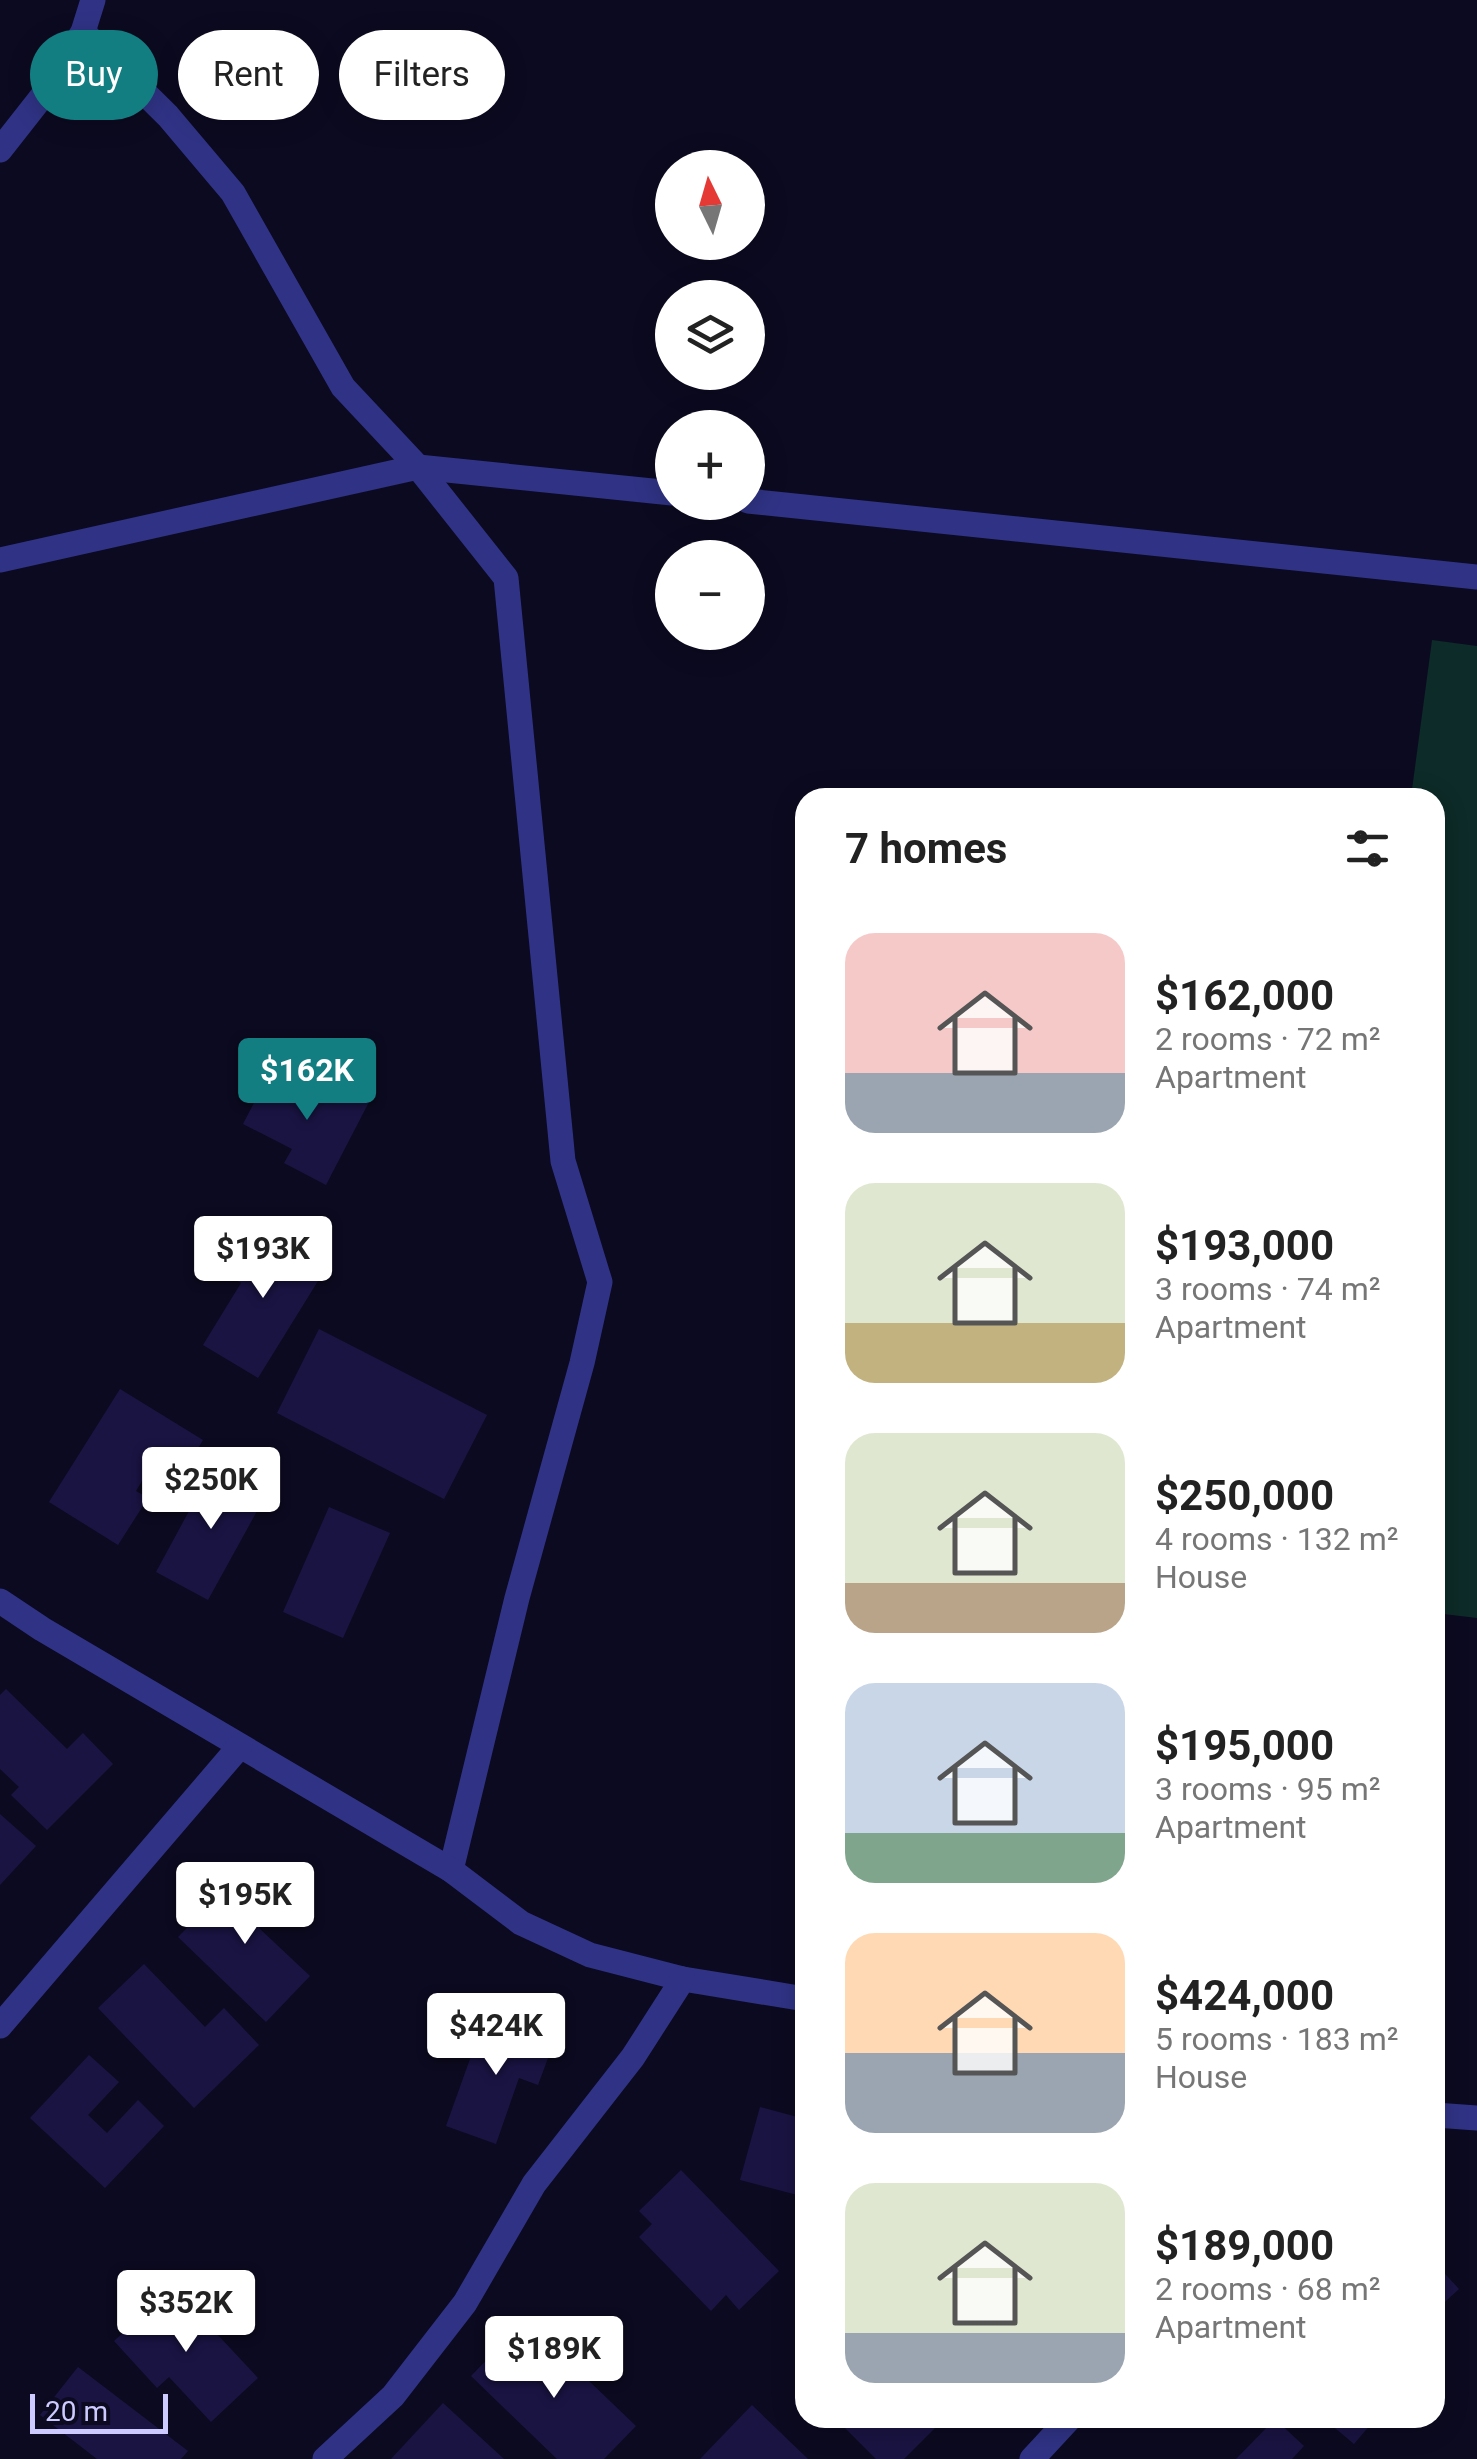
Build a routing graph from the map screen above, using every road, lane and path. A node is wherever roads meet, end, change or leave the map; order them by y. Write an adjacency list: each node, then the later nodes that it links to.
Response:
1 (92, 0): 2 (street)
2 (84, 30)
3 (158, 106): 6 (street)
4 (30, 112): 5 (street)
5 (0, 150)
6 (418, 467): 7 (street); 9 (street); 13 (street)
7 (655, 491)
8 (765, 503): 10 (street)
9 (0, 560)
10 (1477, 577)
11 (0, 1601): 12 (street)
12 (240, 1746): 13 (street); 16 (street)
13 (451, 1870): 14 (street)
14 (683, 1979): 15 (street); 20 (street)
15 (795, 1997)
16 (0, 2026)
17 (1445, 2116): 18 (street)
18 (1477, 2118)
19 (1061, 2428): 21 (street)
20 (324, 2459)
21 (1032, 2459)

